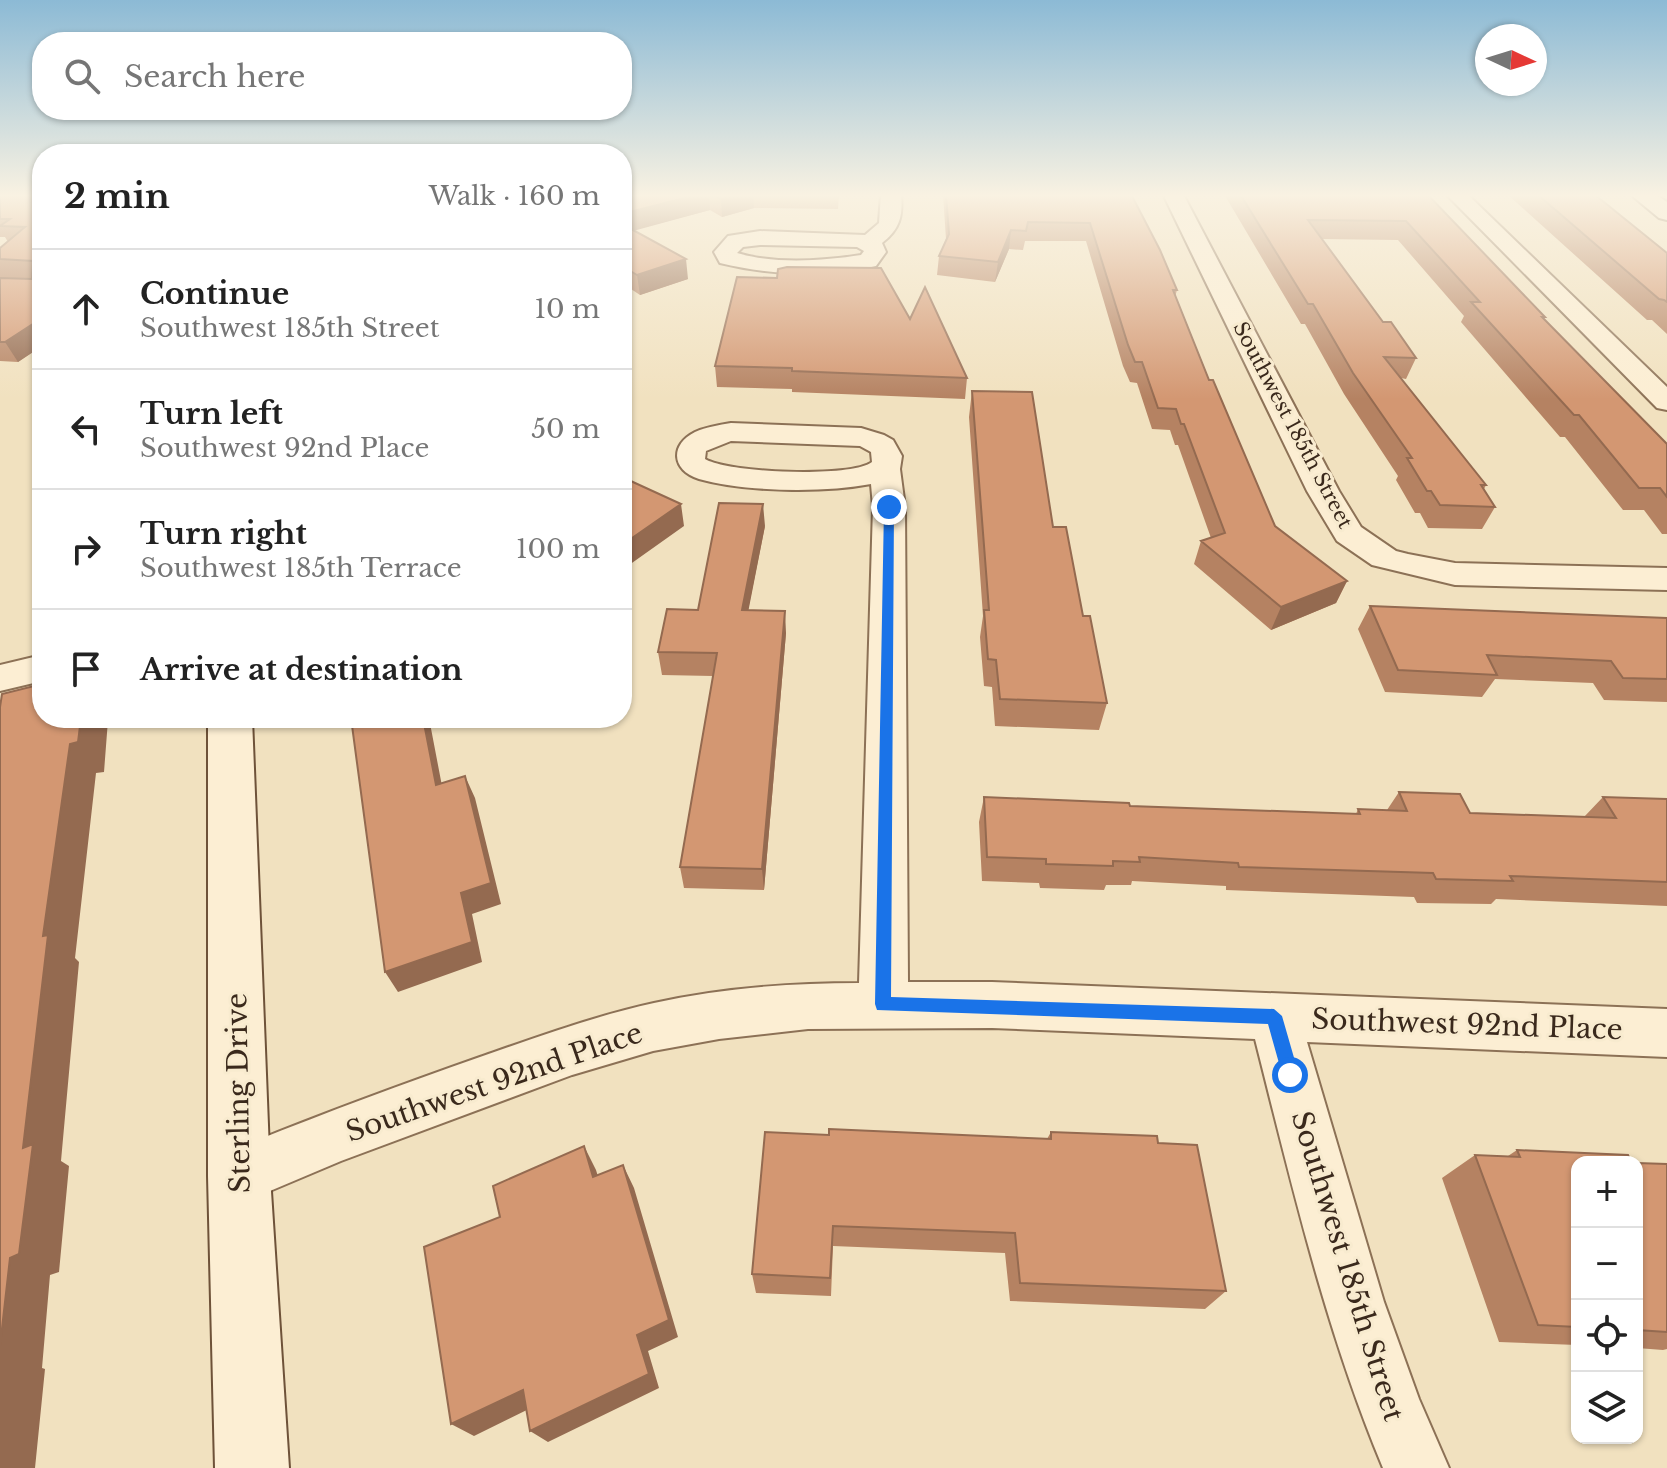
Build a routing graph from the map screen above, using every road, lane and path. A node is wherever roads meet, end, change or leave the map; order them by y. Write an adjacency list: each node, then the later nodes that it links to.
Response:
1 (748, 263): 2 (street)
2 (859, 263)
3 (1208, 263): 7 (street, Southwest 185th Street)
4 (1525, 263): 5 (street)
5 (1667, 402)
6 (885, 469): 6 (street); 11 (street)
7 (1667, 579)
8 (32, 670): 9 (street)
9 (0, 678)
10 (230, 728): 14 (street, Sterling Drive)
11 (883, 1004): 12 (street, Southwest 92nd Place); 14 (street, Southwest 92nd Place)
12 (1274, 1016): 13 (street, Southwest 92nd Place); 16 (street, Southwest 185th Street)
13 (1667, 1033)
14 (239, 1176): 15 (street, Sterling Drive)
15 (252, 1468)
16 (1416, 1468)

